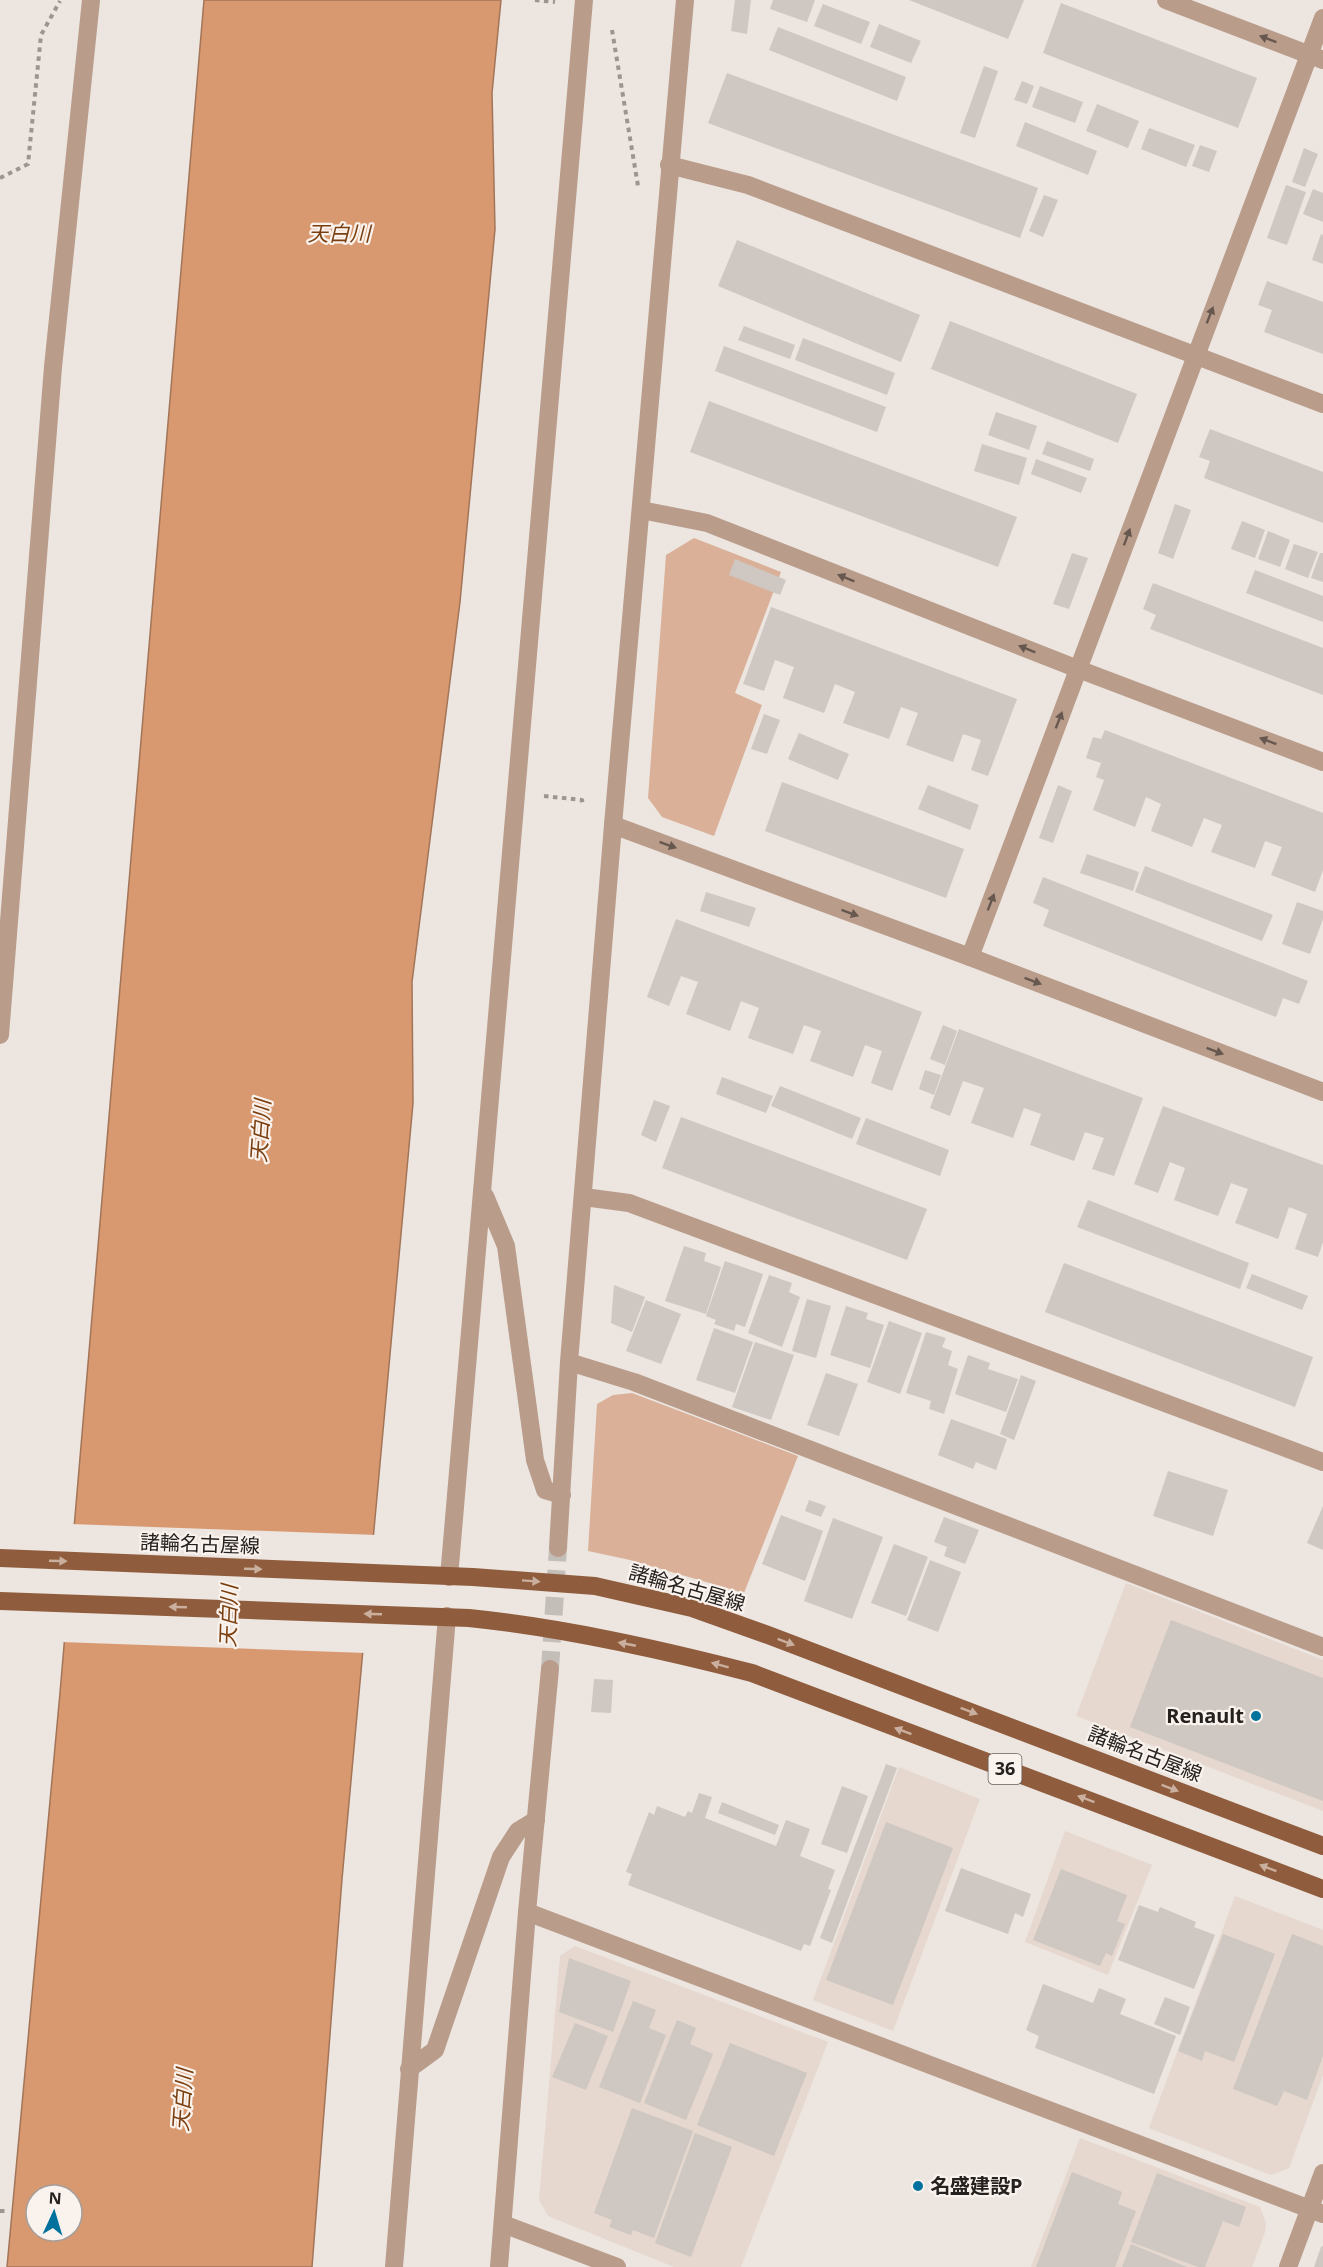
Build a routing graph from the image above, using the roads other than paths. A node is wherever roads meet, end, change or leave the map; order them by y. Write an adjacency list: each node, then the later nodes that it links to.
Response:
1 (91, 0): 15 (street)
2 (584, 0): 17 (street)
3 (685, 0): 7 (street)
4 (1166, 0): 6 (street, one-way to 4)
5 (1323, 18): 6 (street)
6 (1316, 57): 8 (street, one-way to 6)
7 (669, 165): 8 (street); 10 (street)
8 (1195, 355): 9 (street); 11 (street, one-way to 8)
9 (1323, 404)
10 (641, 510): 11 (street, one-way to 10); 13 (street)
11 (1078, 669): 12 (street, one-way to 11); 14 (street, one-way to 11)
12 (1323, 762)
13 (613, 825): 14 (street, one-way to 14); 18 (street)
14 (970, 957): 16 (street, one-way to 16)
15 (0, 1035)
16 (1323, 1092)
17 (484, 1194): 21 (street); 24 (street)
18 (585, 1197): 19 (street); 20 (street)
19 (569, 1362): 21 (street); 27 (street)
20 (1323, 1462)
21 (562, 1496): 22 (street)
22 (558, 1548)
23 (0, 1558): 24 (main road, 諸輪名古屋線 / 36, one-way to 24)
24 (442, 1576): 30 (main road, 諸輪名古屋線 / 36, one-way to 30)
25 (0, 1601): 26 (main road, 36, one-way to 25)
26 (439, 1616): 31 (main road, 36, one-way to 26); 33 (street)
27 (1323, 1647)
28 (550, 1669): 29 (street)
29 (536, 1821): 32 (street); 33 (street)
30 (1323, 1846)
31 (1323, 1889)
32 (527, 1912): 35 (street); 36 (street)
33 (409, 2069): 37 (street)
34 (1323, 2173): 35 (street)
35 (1316, 2212): 40 (street)
36 (503, 2224): 38 (street); 39 (street)
37 (394, 2267)
38 (500, 2267)
39 (617, 2267)
40 (1288, 2267)

